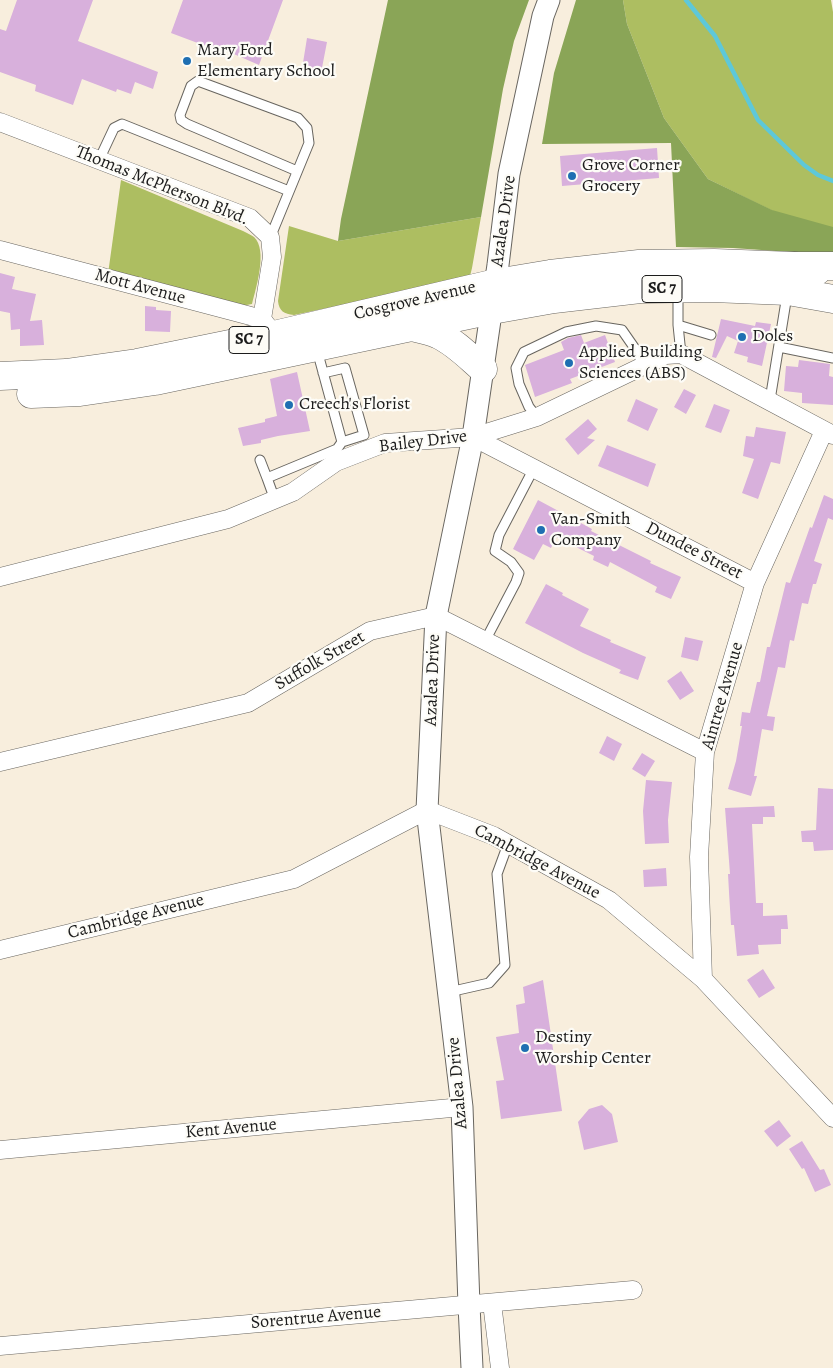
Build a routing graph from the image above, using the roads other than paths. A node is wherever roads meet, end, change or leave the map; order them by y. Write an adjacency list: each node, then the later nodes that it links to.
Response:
1 (549, 0): 11 (street, Azalea Drive)
2 (0, 122): 3 (street, Thomas McPherson Blvd.)
3 (99, 160): 5 (lane); 6 (street, Thomas McPherson Blvd.)
4 (297, 171): 4 (lane); 5 (lane)
5 (289, 191): 6 (lane)
6 (270, 238): 16 (street)
7 (0, 250): 16 (street, Mott Avenue)
8 (833, 266): 10 (main road)
9 (833, 274): 10 (main road, Cosgrove Avenue / SC 7)
10 (791, 278): 11 (main road, Cosgrove Avenue / SC 7); 12 (main road, Cosgrove Avenue / SC 7); 13 (main road, Cosgrove Avenue / SC 7); 19 (lane)
11 (496, 282): 14 (street, Azalea Drive); 16 (main road, Cosgrove Avenue / SC 7)
12 (678, 288): 14 (main road, Cosgrove Avenue / SC 7); 15 (lane)
13 (833, 299)
14 (492, 310): 17 (main road, Cosgrove Avenue / SC 7); 24 (street, Azalea Drive)
15 (678, 325): 18 (lane); 20 (lane)
16 (268, 327): 25 (main road, Cosgrove Avenue / SC 7)
17 (412, 327): 22 (main road, Cosgrove Avenue / SC 7); 24 (main road)
18 (711, 335)
19 (779, 347): 21 (lane); 27 (lane)
20 (681, 354): 23 (street, Bailey Drive); 27 (street)
21 (833, 358)
22 (320, 360): 26 (main road, Cosgrove Avenue / SC 7); 31 (lane); 32 (lane)
23 (643, 366): 28 (street, Bailey Drive); 28 (lane)
24 (483, 369): 30 (street, Azalea Drive)
25 (0, 376)
26 (0, 395)
27 (770, 400): 29 (street)
28 (537, 417): 30 (street, Bailey Drive)
29 (829, 433): 38 (street, Aintree Avenue)
30 (473, 437): 31 (street, Bailey Drive); 34 (street, Dundee Street); 39 (street, Azalea Drive)
31 (368, 441): 32 (lane); 36 (street, Bailey Drive)
32 (342, 442): 35 (lane)
33 (260, 460): 35 (lane)
34 (534, 468): 38 (street, Dundee Street); 40 (lane)
35 (267, 478): 36 (lane)
36 (275, 500): 37 (street, Bailey Drive)
37 (0, 577)
38 (755, 583): 41 (street, Aintree Avenue)
39 (436, 616): 40 (street); 42 (street, Suffolk Street); 43 (street, Azalea Drive)
40 (485, 640): 41 (street)
41 (706, 752): 46 (street, Aintree Avenue)
42 (0, 762)
43 (427, 810): 44 (street, Cambridge Avenue); 45 (street, Cambridge Avenue); 47 (street, Azalea Drive)
44 (508, 844): 46 (street, Cambridge Avenue); 47 (lane)
45 (0, 950)
46 (703, 979): 49 (street, Cambridge Avenue)
47 (448, 992): 48 (street, Azalea Drive)
48 (462, 1107): 50 (street, Kent Avenue); 53 (street, Azalea Drive)
49 (833, 1118)
50 (0, 1150)
51 (633, 1290): 52 (street, Sorentrue Avenue)
52 (492, 1303): 53 (street, Sorentrue Avenue); 56 (street)
53 (468, 1305): 54 (street, Sorentrue Avenue); 55 (street, Azalea Drive)
54 (0, 1346)
55 (472, 1368)
56 (500, 1368)

